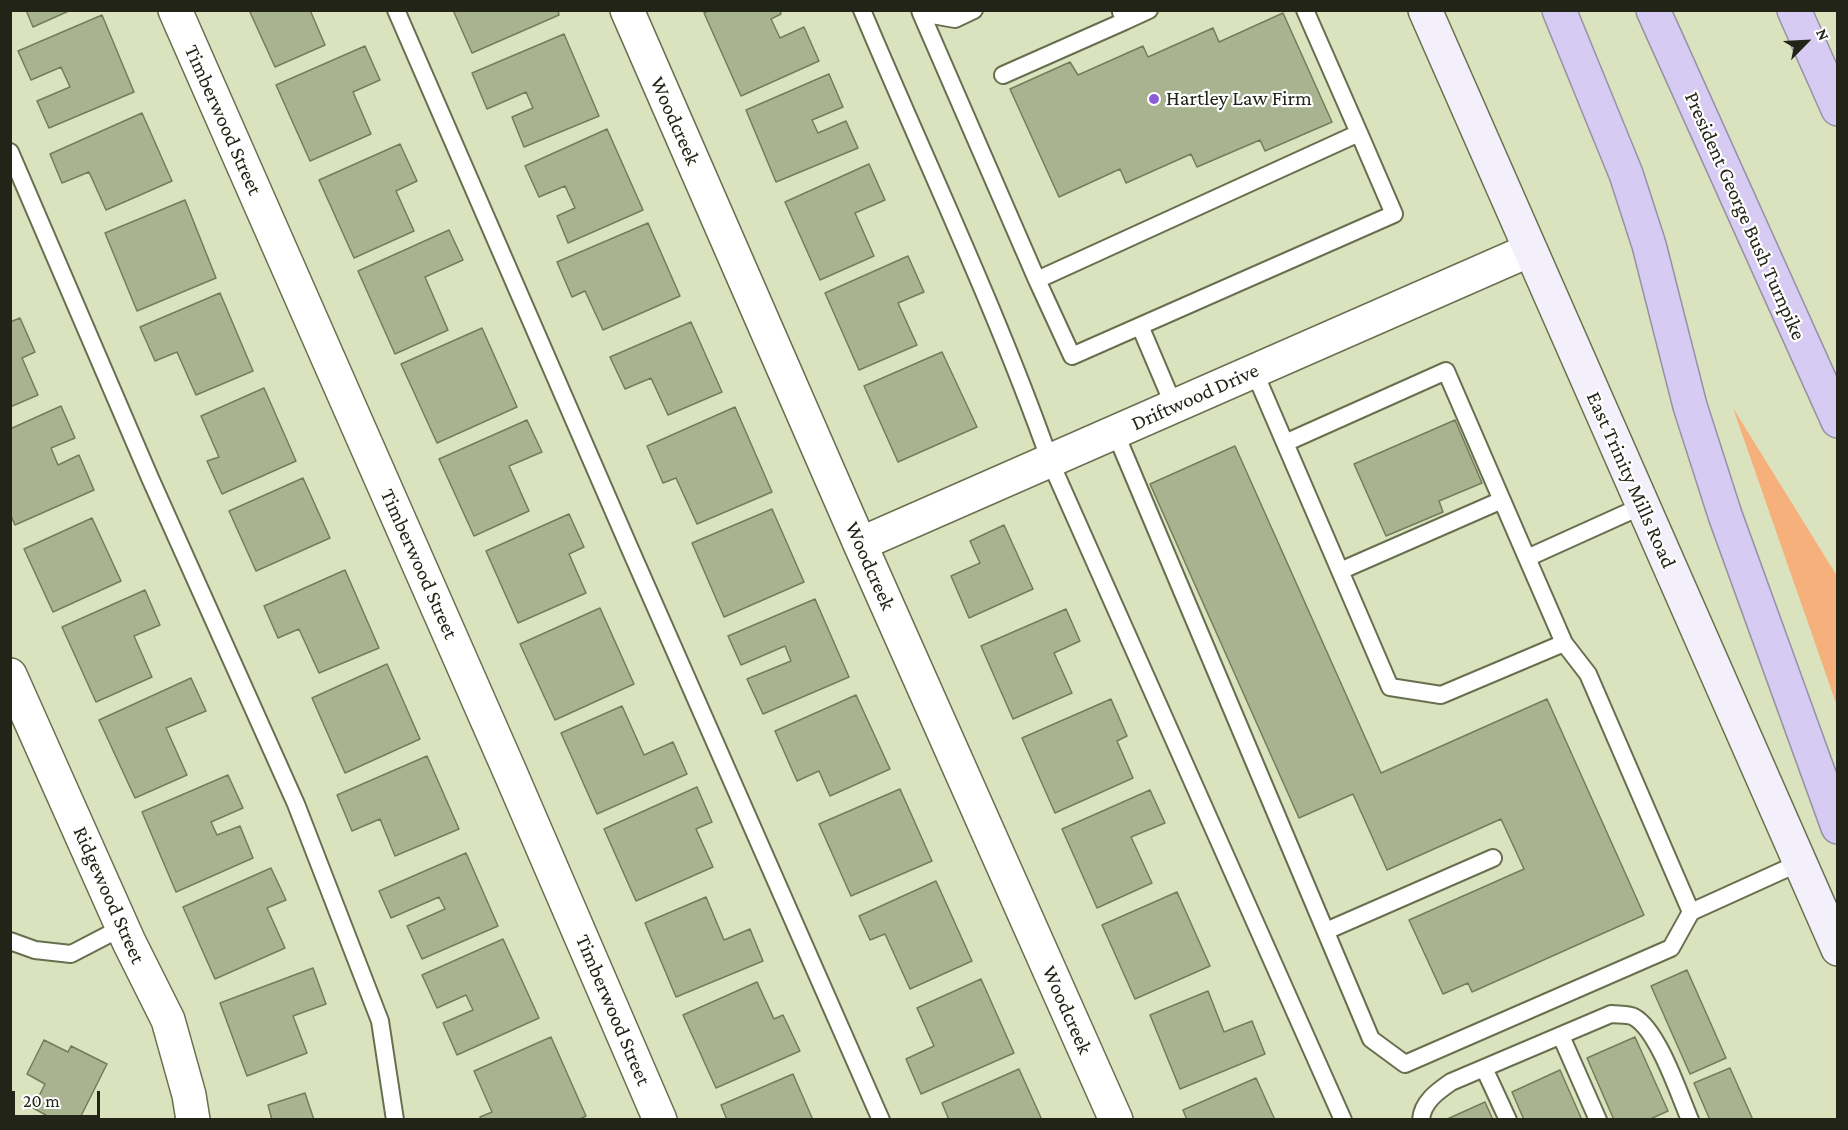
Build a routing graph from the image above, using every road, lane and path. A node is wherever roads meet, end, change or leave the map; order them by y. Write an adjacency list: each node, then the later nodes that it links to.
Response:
1 (174, 10): 46 (street, Timberwood Street)
2 (396, 10): 47 (lane)
3 (627, 10): 29 (street, Woodcreek)
4 (862, 10): 26 (lane)
5 (974, 10): 12 (lane)
6 (1149, 10): 13 (lane)
7 (1305, 10): 16 (lane)
8 (1425, 10): 18 (main road, East Trinity Mills Road)
9 (1559, 10): 34 (highway)
10 (1653, 10): 23 (highway, President George Bush Turnpike)
11 (1794, 10): 15 (highway)
12 (921, 12): 19 (lane)
13 (1123, 16): 14 (lane)
14 (1003, 75)
15 (1838, 109)
16 (1359, 134): 19 (lane); 20 (lane)
17 (10, 152): 45 (lane)
18 (1530, 250): 21 (street, Driftwood Drive); 28 (main road, East Trinity Mills Road)
19 (1037, 280): 20 (lane)
20 (1140, 326): 22 (lane)
21 (1254, 371): 22 (street, Driftwood Drive); 25 (lane)
22 (1174, 406): 24 (street, Driftwood Drive)
23 (1838, 421)
24 (1115, 432): 26 (street, Driftwood Drive); 39 (lane)
25 (1285, 443): 27 (lane); 31 (lane)
26 (1050, 461): 29 (street, Driftwood Drive); 49 (lane)
27 (1502, 500): 30 (lane); 31 (lane)
28 (1642, 506): 30 (lane); 36 (main road, East Trinity Mills Road)
29 (860, 544): 48 (street, Woodcreek)
30 (1527, 558): 32 (lane)
31 (1340, 571): 32 (lane)
32 (1564, 643): 37 (lane)
33 (10, 675): 38 (street, Ridgewood Street)
34 (1838, 827)
35 (1493, 858): 39 (lane)
36 (1799, 863): 37 (lane); 41 (main road, East Trinity Mills Road)
37 (1691, 912): 39 (lane)
38 (123, 927): 40 (lane); 44 (street, Ridgewood Street)
39 (1326, 931)
40 (10, 941)
41 (1838, 949)
42 (1561, 1036): 43 (lane); 52 (lane); 53 (lane)
43 (1484, 1068): 50 (lane); 51 (lane)
44 (193, 1119)
45 (394, 1119)
46 (660, 1119)
47 (881, 1119)
48 (1116, 1119)
49 (1343, 1119)
50 (1421, 1119)
51 (1508, 1119)
52 (1598, 1119)
53 (1690, 1119)

